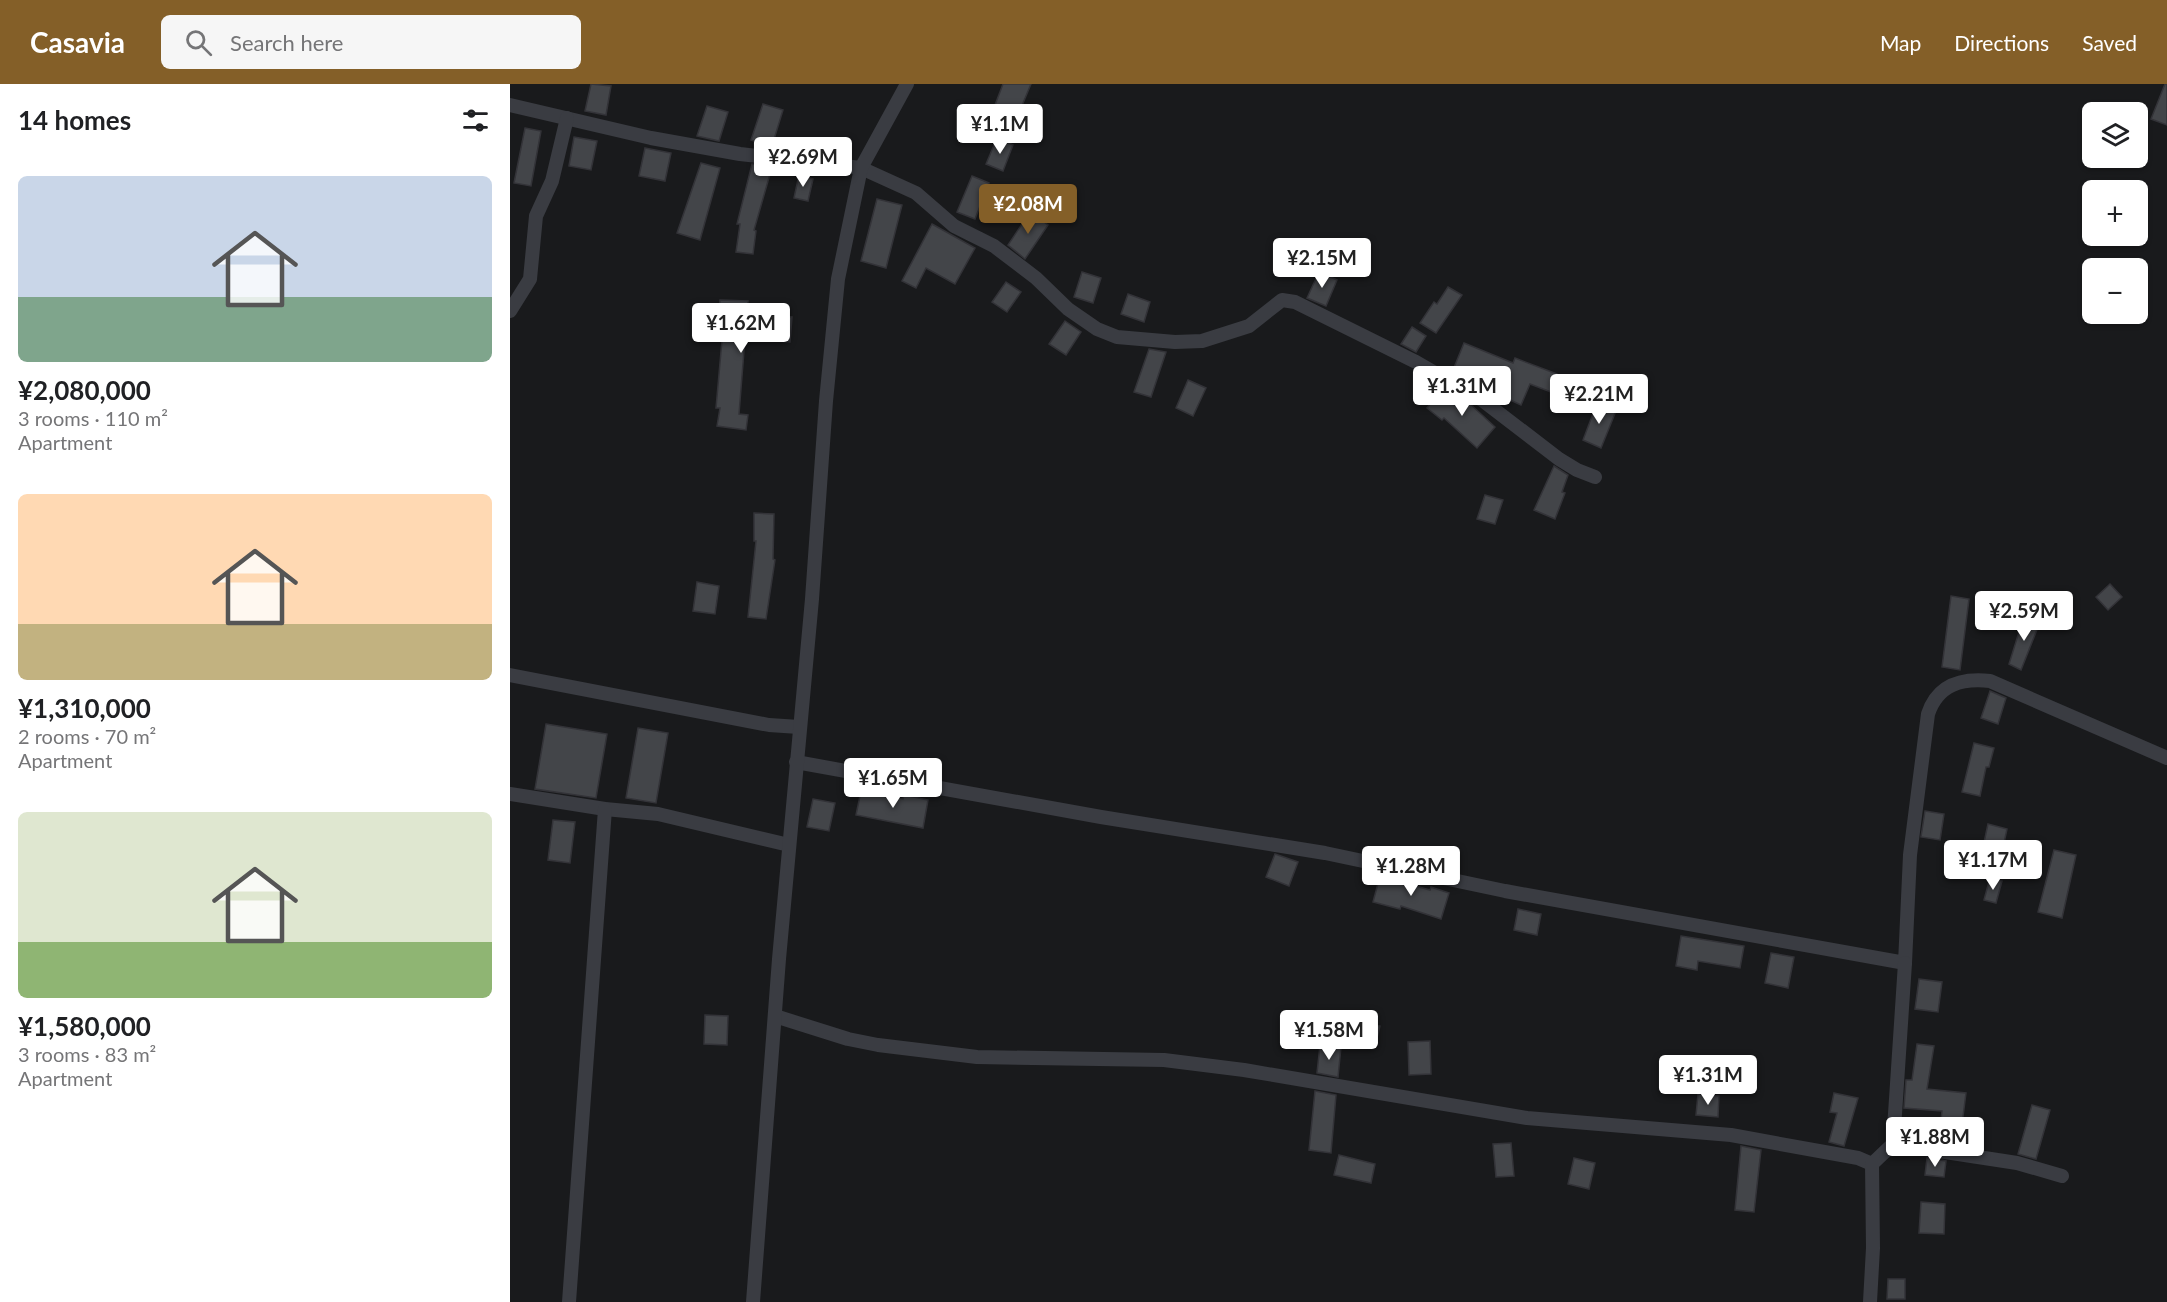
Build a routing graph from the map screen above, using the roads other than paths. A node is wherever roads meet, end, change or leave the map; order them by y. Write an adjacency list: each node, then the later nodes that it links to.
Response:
1 (907, 84): 4 (street)
2 (510, 105): 3 (street)
3 (567, 118): 4 (street); 5 (street)
4 (861, 168): 6 (street); 8 (street)
5 (510, 312)
6 (1595, 477)
7 (510, 675): 8 (street)
8 (800, 727): 10 (street)
9 (2167, 758): 14 (street)
10 (796, 762): 13 (street); 14 (street)
11 (510, 794): 12 (street)
12 (605, 809): 13 (street); 19 (street)
13 (789, 845): 15 (street)
14 (1905, 963): 16 (street)
15 (775, 1016): 17 (street); 20 (street)
16 (1893, 1144): 17 (street); 18 (street)
17 (1872, 1164): 21 (street)
18 (2062, 1176)
19 (569, 1302)
20 (753, 1302)
21 (1870, 1302)

